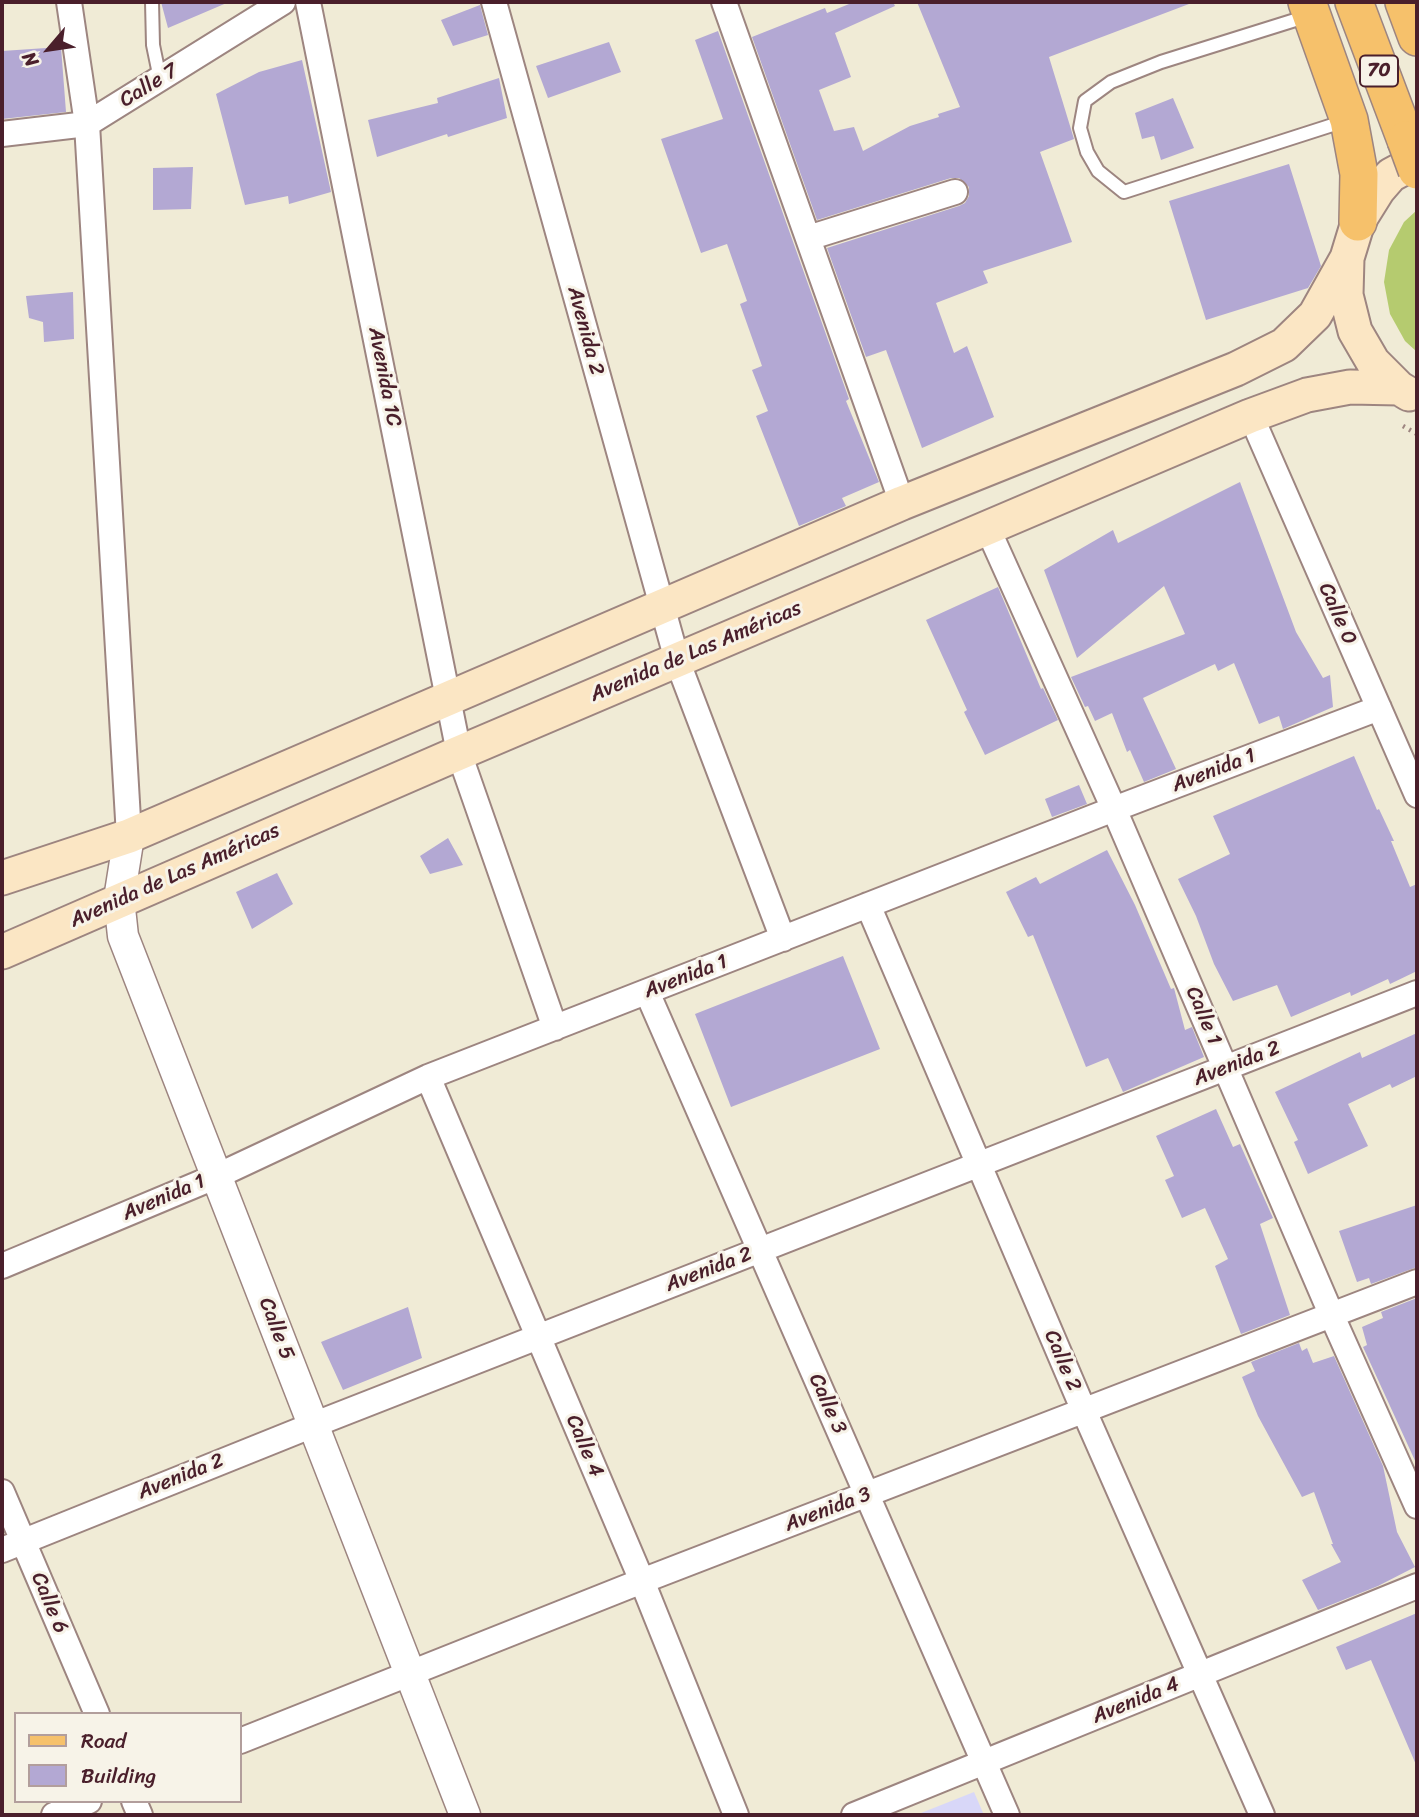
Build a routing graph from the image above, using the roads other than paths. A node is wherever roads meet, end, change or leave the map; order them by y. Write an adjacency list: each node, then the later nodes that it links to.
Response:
1 (69, 2): 13 (street)
2 (152, 2): 11 (lane)
3 (283, 2): 11 (street, Calle 7)
4 (308, 2): 27 (street, Avenida 1C)
5 (494, 2): 25 (street, Avenida 2)
6 (724, 2): 19 (street)
7 (1354, 2): 16 (main road, 70, bridge)
8 (1404, 2): 10 (main road, 70)
9 (1309, 8): 12 (main road); 12 (lane)
10 (1417, 37)
11 (160, 79): 13 (street, Calle 7)
12 (1349, 120): 18 (main road)
13 (87, 124): 14 (street, Calle 7); 32 (street)
14 (2, 134)
15 (1417, 161): 18 (main road)
16 (1417, 170)
17 (955, 192): 19 (street)
18 (1358, 222): 20 (main road)
19 (808, 237): 23 (street)
20 (1347, 258): 21 (main road); 23 (main road)
21 (1408, 394): 24 (main road, Avenida de Las Américas)
22 (1258, 432): 28 (street, Calle 0)
23 (902, 503): 25 (main road)
24 (987, 527): 26 (main road, Avenida de Las Américas); 31 (street, Calle 1)
25 (661, 608): 26 (street, Avenida 2); 27 (main road)
26 (677, 660): 29 (main road, Avenida de Las Américas); 36 (street, Avenida 2)
27 (449, 699): 29 (street, Avenida 1C); 32 (main road)
28 (1379, 708): 30 (street, Calle 0); 31 (street, Avenida 1)
29 (459, 752): 34 (main road, Avenida de Las Américas); 40 (street, Avenida 1C)
30 (1417, 795)
31 (1114, 809): 35 (street, Avenida 1); 41 (street, Calle 1)
32 (129, 836): 33 (main road); 34 (street, Calle 5)
33 (2, 878)
34 (120, 899): 37 (main road, Avenida de Las Américas); 44 (street, Calle 5)
35 (868, 905): 36 (street, Avenida 1); 43 (street, Calle 2)
36 (783, 939): 38 (street, Avenida 1)
37 (2, 952)
38 (647, 992): 40 (street, Avenida 1); 45 (street, Calle 3)
39 (1417, 993): 41 (street, Avenida 2)
40 (555, 1028): 42 (street, Avenida 1)
41 (1225, 1068): 43 (street, Avenida 2); 48 (street, Calle 1)
42 (429, 1077): 44 (street, Avenida 1); 49 (street, Calle 4)
43 (979, 1164): 45 (street, Avenida 2); 50 (street, Calle 2)
44 (217, 1176): 46 (street, Avenida 1); 51 (street, Calle 5)
45 (760, 1250): 49 (street, Avenida 2); 53 (street, Calle 3)
46 (2, 1266)
47 (1417, 1283): 48 (street, Avenida 3)
48 (1332, 1315): 50 (street, Avenida 3); 54 (street, Calle 1)
49 (537, 1337): 51 (street, Avenida 2); 56 (street, Calle 4)
50 (1084, 1411): 53 (street, Avenida 3); 59 (street, Calle 2)
51 (313, 1424): 55 (street, Avenida 2); 58 (street, Calle 5)
52 (2, 1492): 55 (street, Calle 6)
53 (867, 1495): 56 (street, Avenida 3); 62 (street, Calle 3)
54 (1417, 1506)
55 (12, 1546): 60 (street, Calle 6)
56 (642, 1581): 58 (street, Avenida 3); 66 (street, Calle 4)
57 (1417, 1586): 59 (street, Avenida 4)
58 (410, 1673): 61 (street, Avenida 3); 65 (street, Calle 5)
59 (1200, 1674): 62 (street, Avenida 4); 69 (street, Calle 2)
60 (96, 1712)
61 (242, 1740)
62 (984, 1763): 67 (street, Avenida 4); 68 (street, Calle 3)
63 (84, 1803): 64 (street)
64 (54, 1815)
65 (465, 1815)
66 (736, 1815)
67 (854, 1815)
68 (1007, 1815)
69 (1262, 1815)

